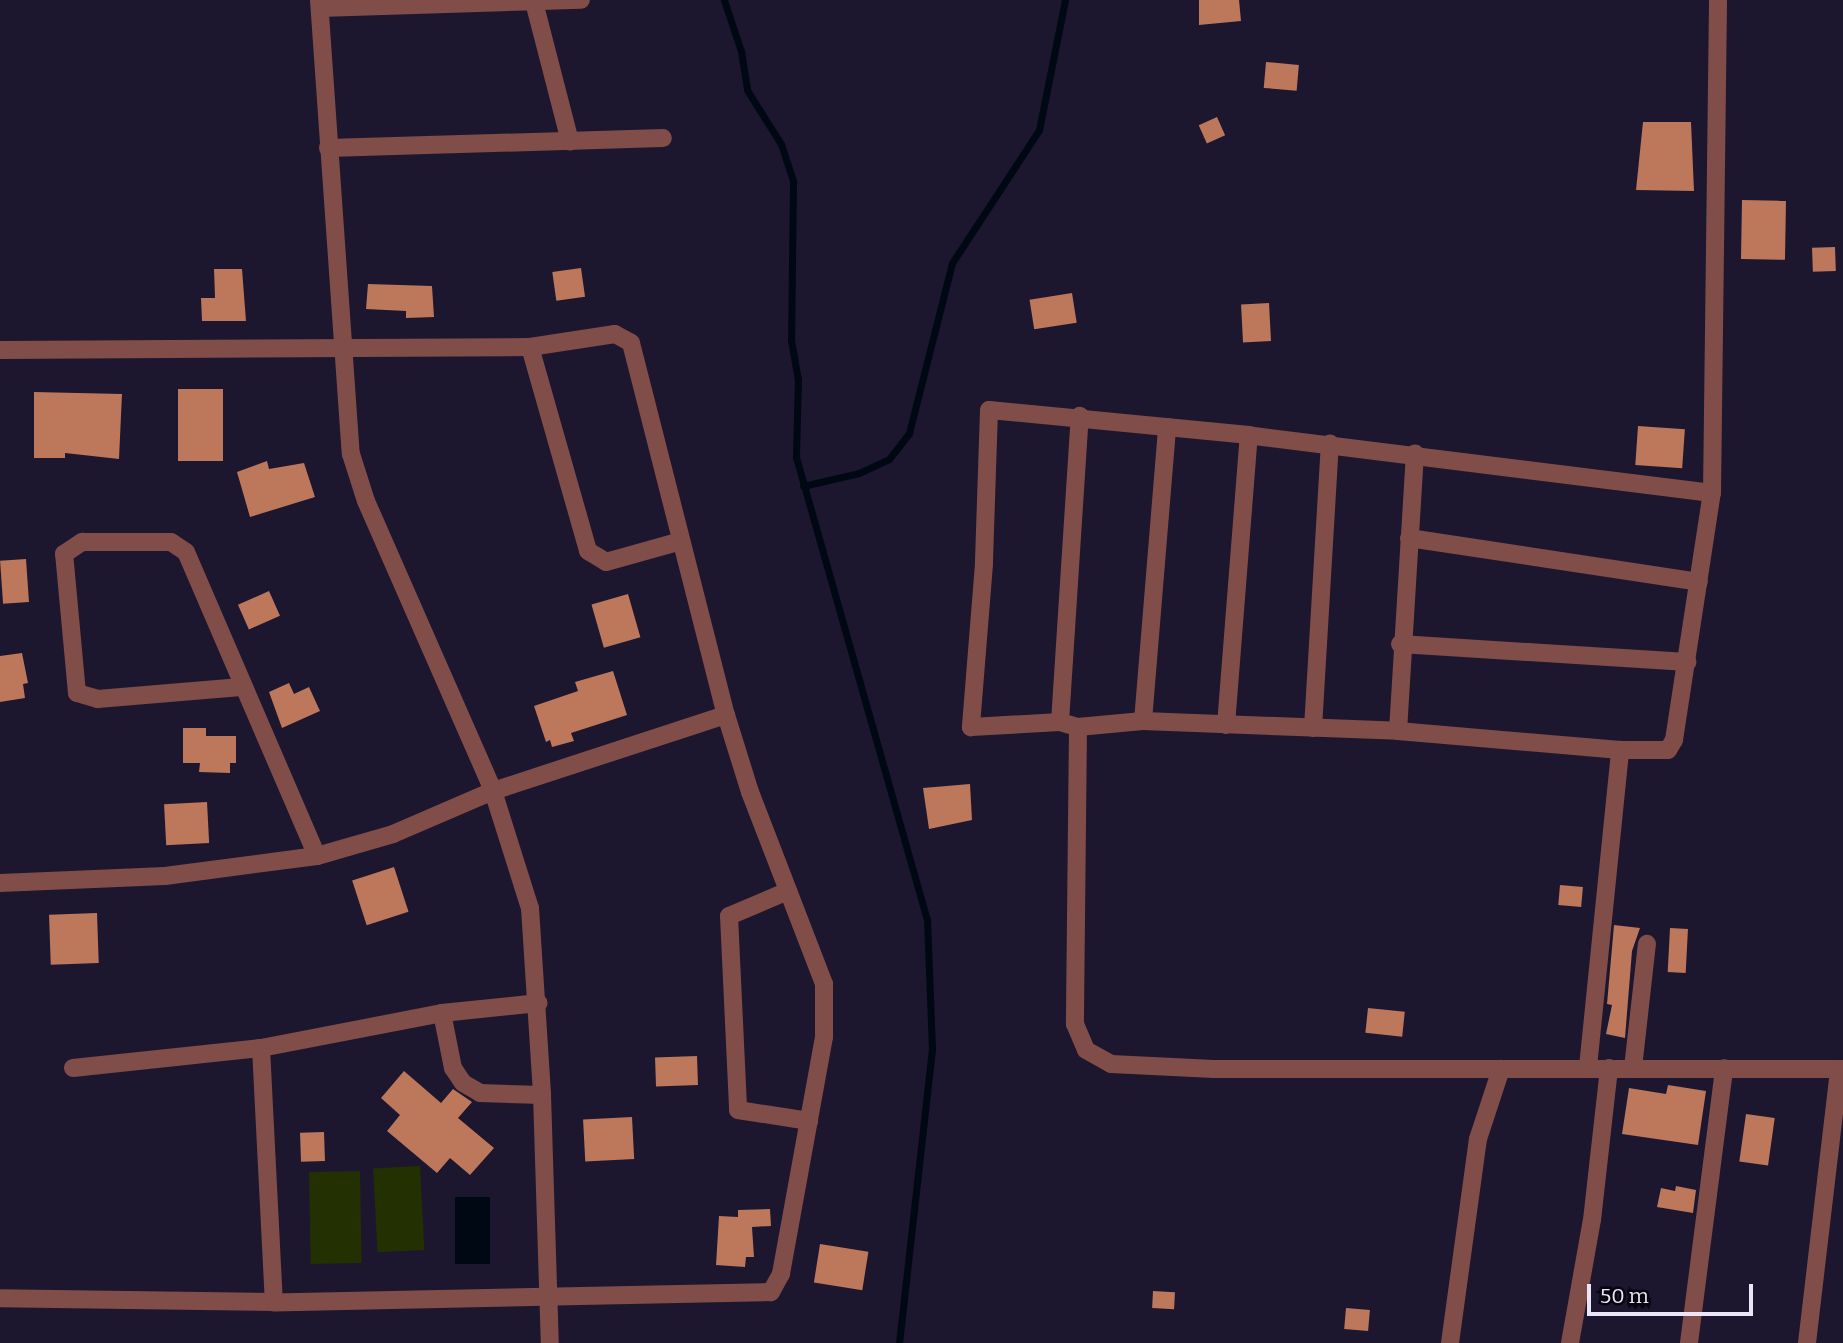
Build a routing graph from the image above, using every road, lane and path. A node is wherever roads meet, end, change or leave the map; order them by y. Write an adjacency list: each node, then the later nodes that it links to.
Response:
1 (581, 0): 3 (street)
2 (1718, 0): 16 (street)
3 (534, 2): 4 (street); 6 (street)
4 (319, 4): 7 (street)
5 (663, 138): 6 (street)
6 (570, 141): 7 (street)
7 (328, 148): 9 (street)
8 (530, 346): 9 (street); 18 (street); 18 (street)
9 (341, 349): 10 (street); 31 (street)
10 (0, 350)
11 (1080, 416): 12 (street); 25 (street); 25 (street)
12 (1167, 427): 13 (street); 24 (street)
13 (1249, 435): 14 (street); 26 (street)
14 (1330, 444): 15 (street); 28 (street)
15 (1415, 454): 16 (street); 17 (street)
16 (1712, 493): 19 (street)
17 (1409, 538): 19 (street); 20 (street)
18 (681, 541): 23 (street)
19 (1699, 582): 21 (street)
20 (1401, 644): 21 (street); 29 (street)
21 (1687, 662): 30 (street)
22 (241, 687): 22 (street); 32 (street)
23 (726, 715): 31 (street); 34 (street)
24 (1143, 721): 26 (street); 27 (street)
25 (1060, 722): 27 (street)
26 (1226, 725): 28 (street)
27 (1078, 727): 44 (street)
28 (1313, 729): 29 (street)
29 (1398, 731): 30 (street)
30 (1620, 750): 39 (street)
31 (493, 791): 32 (street); 36 (street)
32 (317, 856): 33 (street)
33 (0, 883)
34 (788, 891): 47 (street); 47 (street)
35 (1647, 944): 42 (street)
36 (538, 1003): 37 (street); 46 (street)
37 (442, 1013): 38 (street); 46 (street)
38 (261, 1048): 40 (street); 50 (street)
39 (1588, 1067): 41 (street); 44 (street)
40 (73, 1068)
41 (1609, 1068): 42 (street); 53 (street)
42 (1633, 1068): 43 (street)
43 (1724, 1068): 45 (street); 54 (street)
44 (1501, 1069): 52 (street)
45 (1841, 1069): 55 (street)
46 (542, 1095): 49 (street)
47 (809, 1121): 49 (street)
48 (0, 1298): 50 (street)
49 (546, 1298): 50 (street); 51 (street)
50 (274, 1302)
51 (550, 1343)
52 (1450, 1343)
53 (1570, 1343)
54 (1689, 1343)
55 (1807, 1343)

